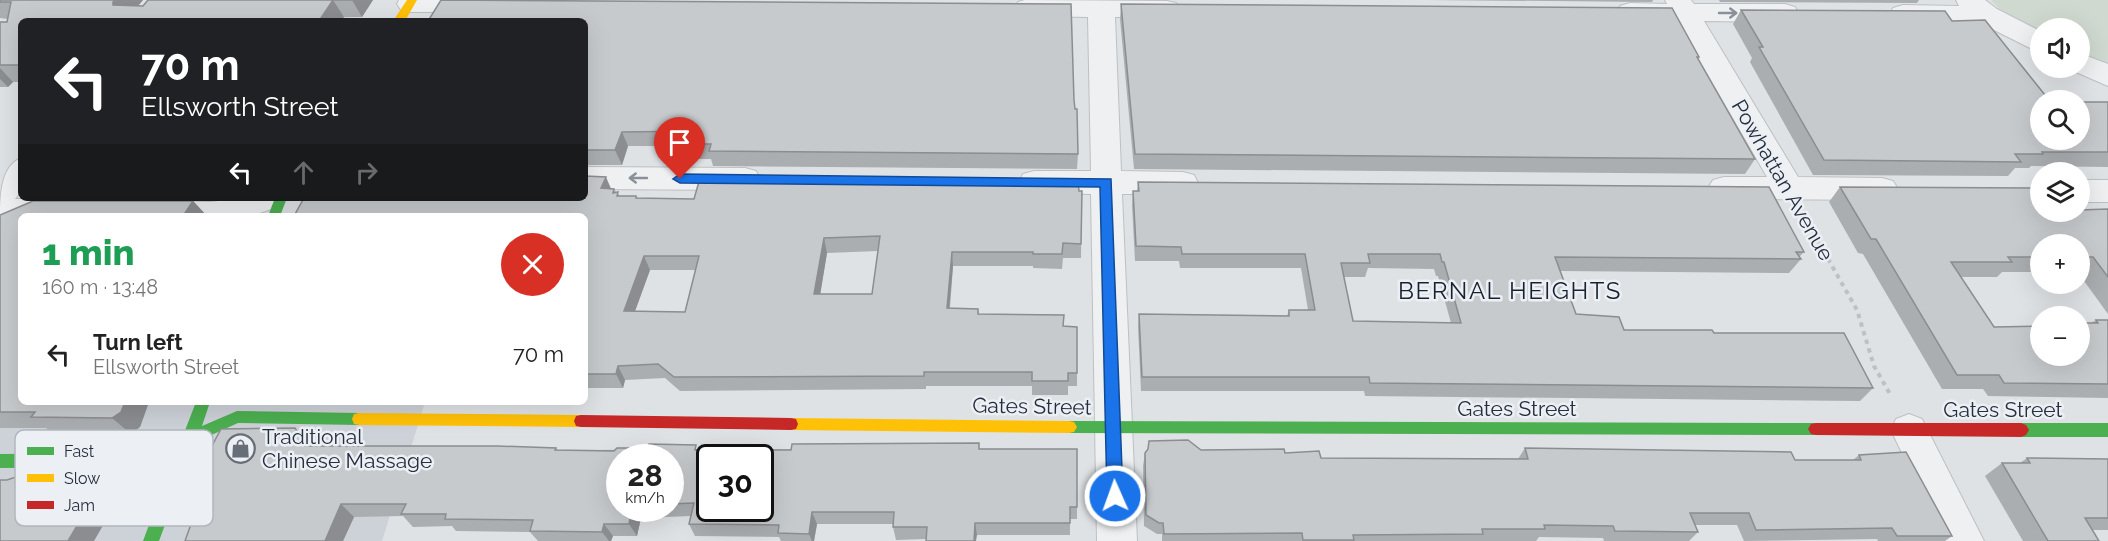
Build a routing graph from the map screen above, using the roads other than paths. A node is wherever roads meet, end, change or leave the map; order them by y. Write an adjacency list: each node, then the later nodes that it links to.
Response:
1 (504, 4): 5 (street)
2 (1102, 4): 6 (street); 7 (street); 18 (street)
3 (1681, 6): 8 (street); 9 (street, one-way to 9); 21 (street, Powhattan Avenue)
4 (1977, 7): 10 (street); 11 (street)
5 (407, 8)
6 (1007, 8)
7 (1197, 9)
8 (1599, 12)
9 (1813, 14)
10 (1882, 14)
11 (2030, 36)
12 (2090, 67): 13 (street)
13 (2108, 76)
14 (18, 174): 25 (street)
15 (588, 178): 16 (street, one-way to 15)
16 (775, 179)
17 (1012, 182): 18 (street)
18 (1107, 182): 19 (street); 31 (street)
19 (1214, 183)
20 (1693, 188): 21 (street)
21 (1789, 188): 22 (street)
22 (1908, 189)
23 (2090, 191): 24 (street)
24 (2108, 191)
25 (0, 195)
26 (260, 201): 29 (street)
27 (0, 210): 28 (street)
28 (88, 212)
29 (224, 213)
30 (202, 405): 33 (street)
31 (1114, 428): 32 (street, Gates Street); 34 (street, Gates Street); 40 (street)
32 (1909, 429): 35 (street, Gates Street); 41 (street)
33 (192, 430)
34 (207, 430)
35 (2108, 430)
36 (0, 461): 37 (street, Gates Street)
37 (15, 461)
38 (157, 526): 39 (street)
39 (151, 541)
40 (1117, 541)
41 (1964, 541)

